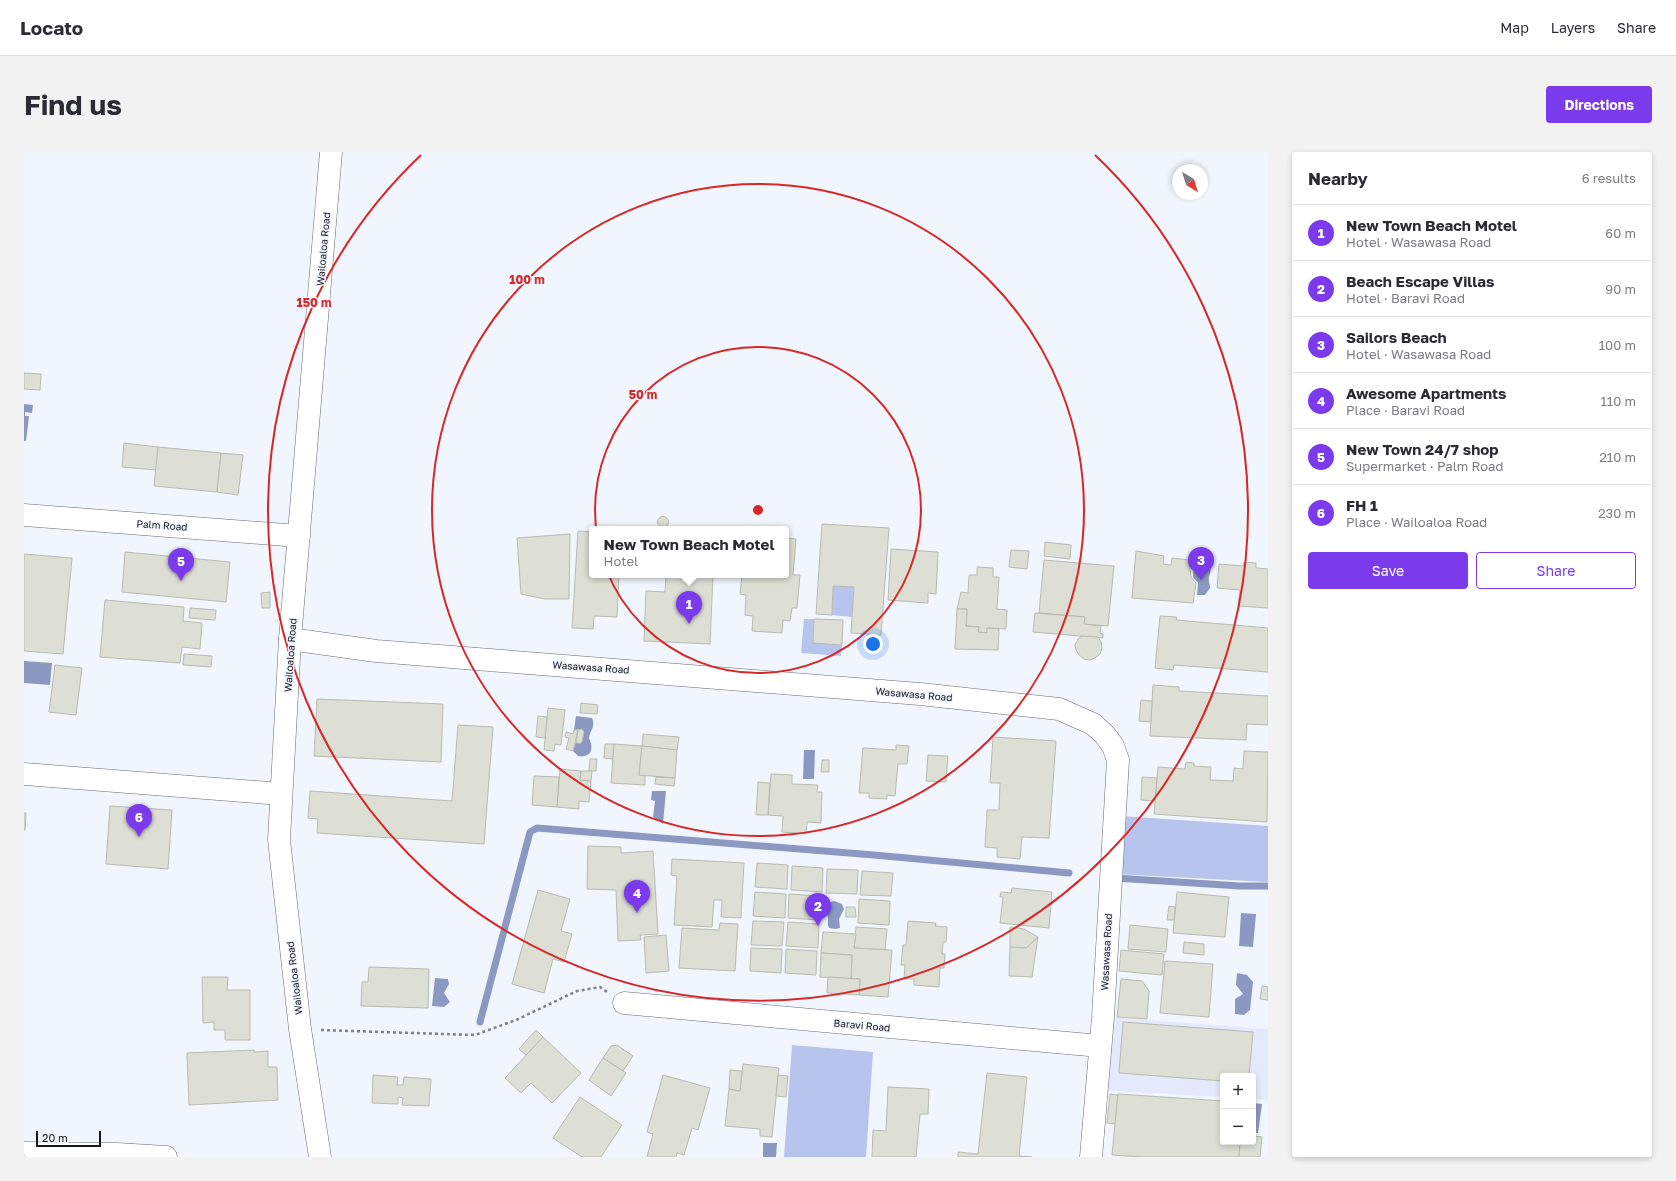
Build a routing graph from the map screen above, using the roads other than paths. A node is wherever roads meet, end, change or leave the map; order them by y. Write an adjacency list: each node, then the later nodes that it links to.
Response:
1 (331, 152): 3 (street, Wailoaloa Road)
2 (24, 514): 3 (street, Palm Road)
3 (299, 536): 4 (street, Wailoaloa Road)
4 (290, 639): 6 (street, Wailoaloa Road); 8 (street, Wasawasa Road)
5 (24, 774): 6 (street)
6 (281, 794): 11 (street, Wailoaloa Road)
7 (624, 1003): 8 (street, Baravi Road)
8 (1100, 1046): 12 (street, Wasawasa Road)
9 (24, 1153): 10 (street)
10 (166, 1157)
11 (320, 1157)
12 (1091, 1157)

